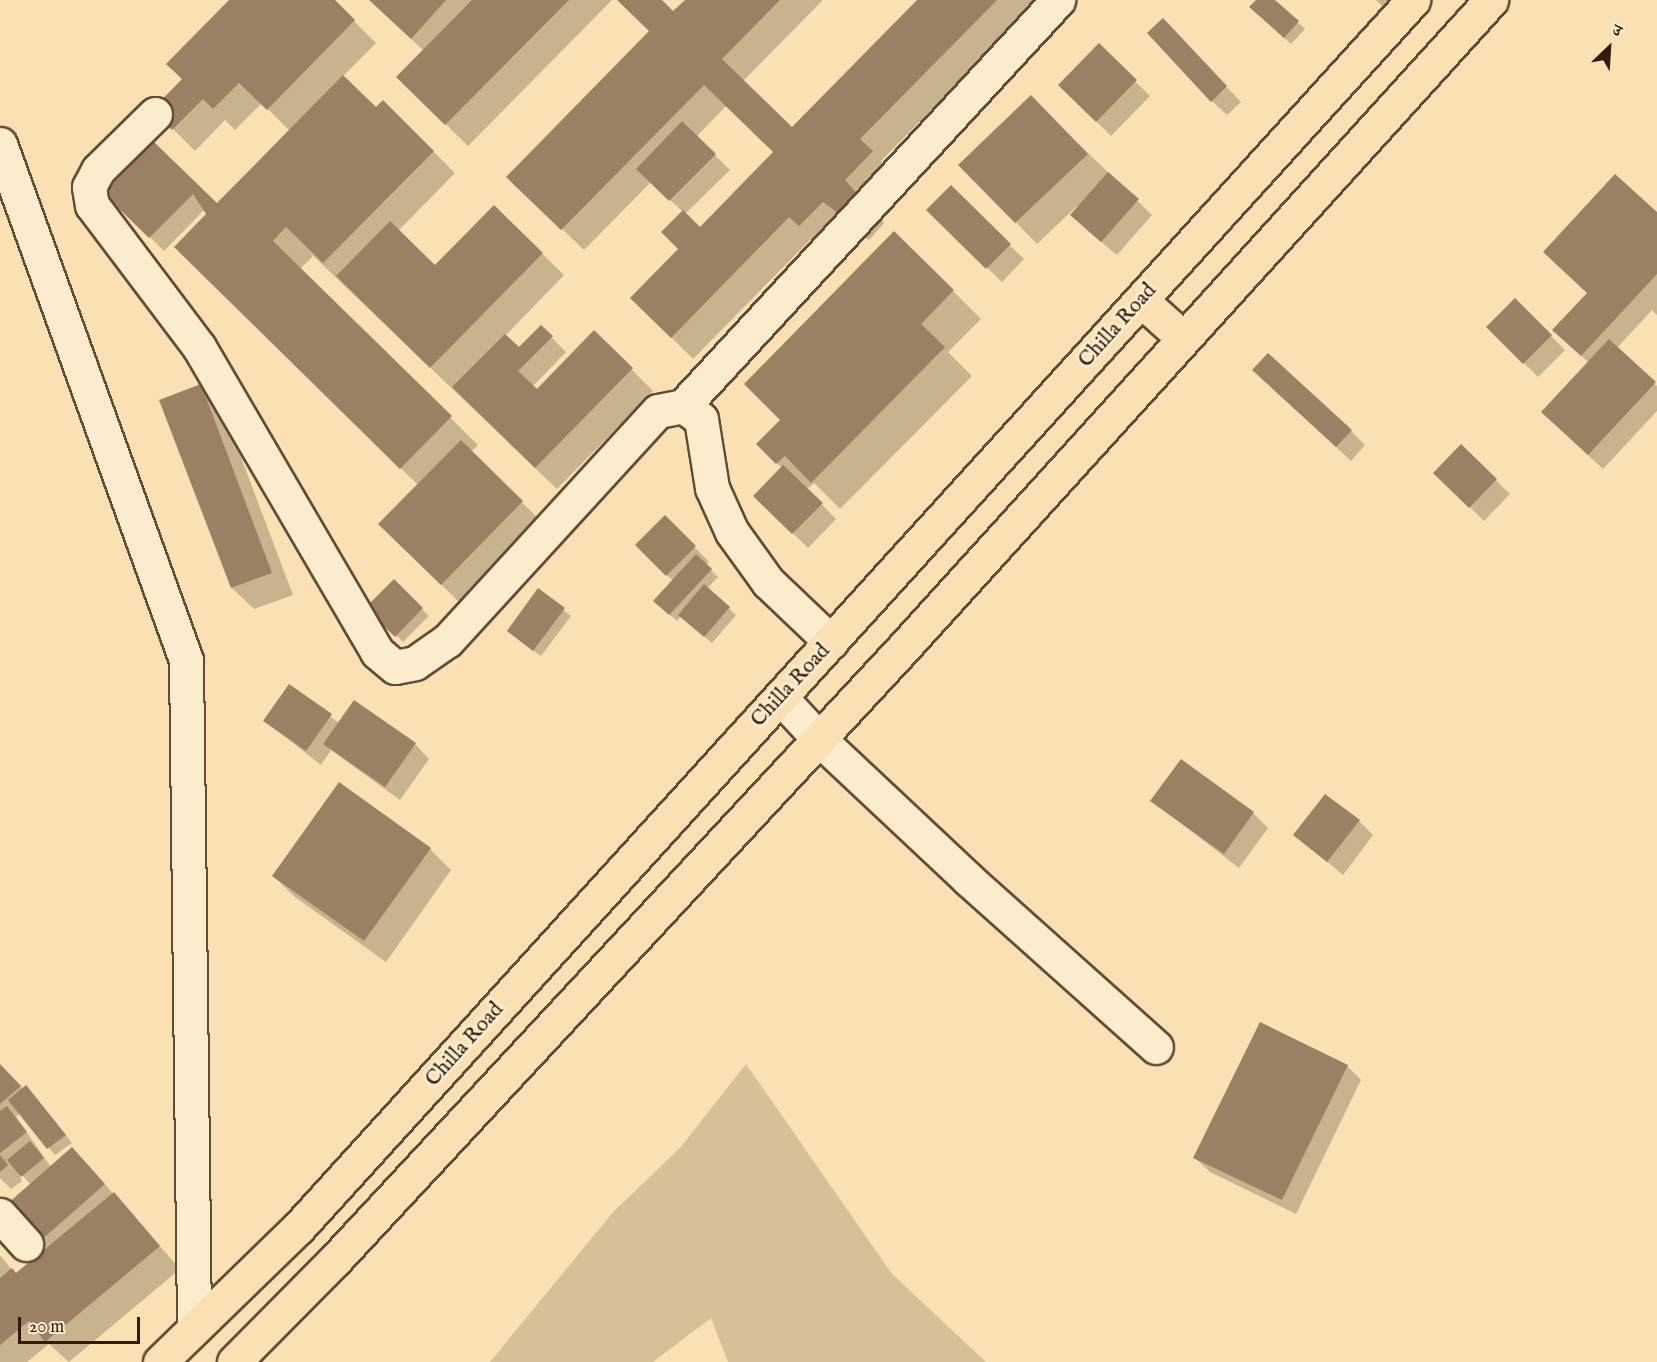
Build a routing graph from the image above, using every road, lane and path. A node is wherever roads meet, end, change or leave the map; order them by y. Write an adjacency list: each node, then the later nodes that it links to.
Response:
1 (1058, 0): 8 (street)
2 (1413, 0): 6 (main road, Chilla Road)
3 (1491, 0): 7 (main road)
4 (155, 114): 8 (street)
5 (0, 144): 15 (street)
6 (1141, 300): 7 (main road); 9 (main road, Chilla Road)
7 (1183, 338): 11 (main road)
8 (683, 406): 9 (street)
9 (831, 642): 10 (main road, Chilla Road)
10 (780, 697): 11 (street); 15 (main road, Chilla Road)
11 (818, 738): 12 (street); 17 (main road)
12 (1156, 1047)
13 (0, 1215): 14 (street)
14 (26, 1244)
15 (194, 1328): 16 (main road, Chilla Road)
16 (160, 1362)
17 (234, 1362)

